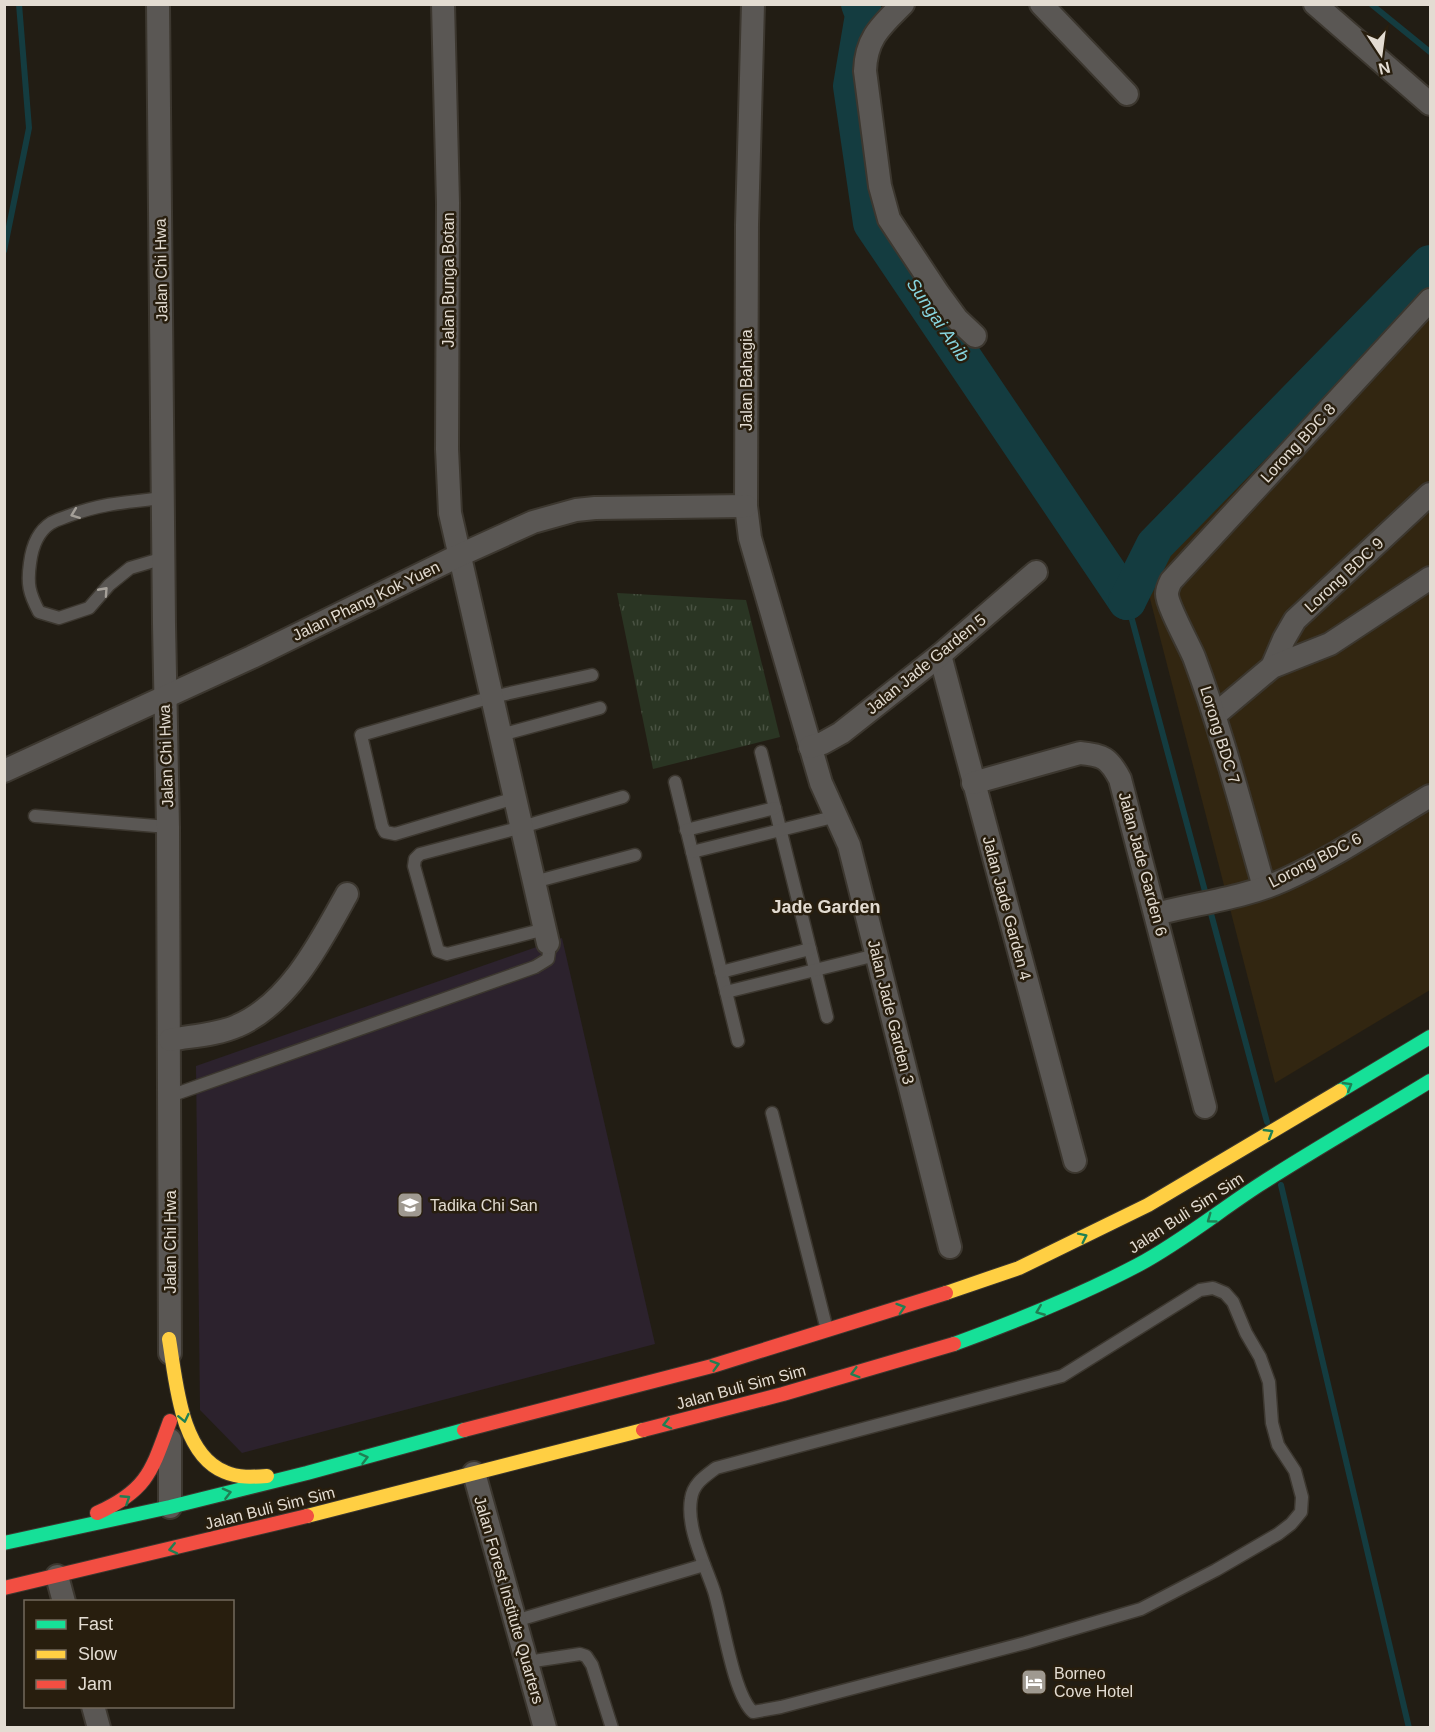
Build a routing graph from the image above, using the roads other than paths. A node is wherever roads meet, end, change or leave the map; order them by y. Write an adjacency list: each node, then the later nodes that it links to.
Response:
1 (158, 4): 12 (street, Jalan Chi Hwa)
2 (443, 4): 14 (street, Jalan Bunga Botan)
3 (753, 4): 13 (street, Jalan Bahagia)
4 (903, 4): 10 (street)
5 (1041, 4): 7 (street)
6 (1315, 4): 8 (street)
7 (1127, 94)
8 (1430, 102)
9 (1431, 300): 18 (street, Lorong BDC 8)
10 (975, 336)
11 (1431, 494): 20 (street, Lorong BDC 9)
12 (164, 498): 15 (street, Jalan Chi Hwa); 15 (lane, one-way to 15)
13 (746, 506): 14 (street, Jalan Phang Kok Yuen); 27 (street, Jalan Bahagia)
14 (460, 555): 22 (street, Jalan Phang Kok Yuen); 23 (street, Jalan Bunga Botan)
15 (164, 558): 22 (street, Jalan Chi Hwa)
16 (1036, 572): 19 (street, Jalan Jade Garden 5)
17 (1431, 578): 20 (street)
18 (1167, 588): 25 (street, Lorong BDC 7)
19 (940, 655): 27 (street, Jalan Jade Garden 5); 31 (street, Jalan Jade Garden 4)
20 (1272, 667): 25 (street)
21 (592, 675): 23 (lane)
22 (165, 696): 29 (street, Jalan Phang Kok Yuen); 38 (street, Jalan Chi Hwa)
23 (492, 697): 26 (street, Jalan Bunga Botan); 34 (lane)
24 (600, 708): 26 (lane)
25 (1216, 714): 45 (street, Lorong BDC 7)
26 (501, 735): 34 (street, Jalan Bunga Botan)
27 (810, 747): 37 (street, Jalan Jade Garden 3)
28 (760, 752): 35 (lane)
29 (4, 771)
30 (675, 782): 40 (lane)
31 (974, 783): 47 (street, Jalan Jade Garden 6); 62 (street, Jalan Jade Garden 4)
32 (1431, 796): 45 (street, Lorong BDC 6)
33 (623, 797): 39 (lane)
34 (515, 798): 39 (street, Jalan Bunga Botan)
35 (775, 808): 40 (lane); 41 (lane)
36 (35, 816): 38 (lane)
37 (837, 816): 41 (lane); 50 (street, Jalan Jade Garden 3)
38 (168, 827): 56 (street, Jalan Chi Hwa)
39 (522, 827): 44 (street, Jalan Bunga Botan); 48 (lane)
40 (686, 830): 42 (lane)
41 (780, 830): 42 (lane); 49 (lane)
42 (692, 852): 52 (lane)
43 (635, 855): 44 (lane)
44 (534, 882): 48 (street, Jalan Bunga Botan)
45 (1264, 887): 47 (street, Lorong BDC 6)
46 (347, 894): 56 (street)
47 (1156, 914): 60 (street, Jalan Jade Garden 6)
48 (546, 936): 59 (lane)
49 (810, 949): 51 (lane); 52 (lane)
50 (876, 955): 51 (lane); 63 (street, Jalan Jade Garden 3)
51 (815, 970): 53 (lane); 54 (lane)
52 (721, 972): 53 (lane)
53 (726, 992): 57 (lane)
54 (827, 1017)
55 (1431, 1037): 64 (main road, Jalan Buli Sim Sim, one-way to 55)
56 (170, 1040): 59 (street, Jalan Chi Hwa)
57 (738, 1041)
58 (1431, 1081): 70 (main road, Jalan Buli Sim Sim, one-way to 70)
59 (170, 1096): 65 (street, Jalan Chi Hwa)
60 (1205, 1107)
61 (772, 1113): 64 (lane)
62 (1075, 1161)
63 (950, 1247)
64 (827, 1332): 67 (main road, Jalan Buli Sim Sim, one-way to 64)
65 (170, 1340): 68 (street, Jalan Chi Hwa); 69 (main road, one-way to 69)
66 (638, 1400): 67 (main road)
67 (569, 1402): 69 (main road, Jalan Buli Sim Sim, one-way to 67)
68 (170, 1421): 71 (street, Jalan Chi Hwa); 74 (main road, one-way to 68)
69 (308, 1473): 71 (main road, Jalan Buli Sim Sim, one-way to 69)
70 (474, 1473): 72 (main road, Jalan Buli Sim Sim); 80 (street, Jalan Forest Institute Quarters)
71 (175, 1513): 74 (main road, Jalan Buli Sim Sim)
72 (309, 1515): 73 (main road); 77 (main road, Jalan Buli Sim Sim, one-way to 77)
73 (199, 1527)
74 (33, 1536): 75 (main road, Jalan Buli Sim Sim)
75 (4, 1544)
76 (704, 1565): 76 (lane); 80 (lane)
77 (57, 1576): 78 (main road, Jalan Buli Sim Sim); 79 (street)
78 (8, 1588)
79 (63, 1600)
80 (515, 1622): 81 (street, Jalan Forest Institute Quarters)
81 (526, 1662): 84 (street, Jalan Forest Institute Quarters); 85 (lane)
82 (93, 1708): 83 (street)
83 (99, 1728)
84 (545, 1728)
85 (612, 1728)

